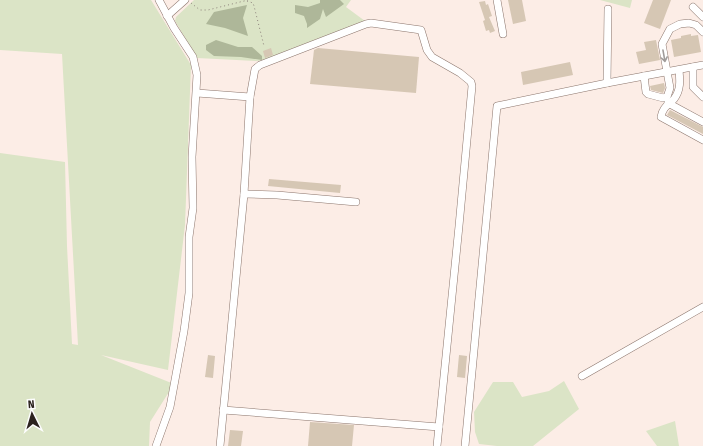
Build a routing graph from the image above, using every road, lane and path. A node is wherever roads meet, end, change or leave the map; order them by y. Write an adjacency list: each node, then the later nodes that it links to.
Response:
1 (159, 0): 7 (street)
2 (186, 0): 3 (path); 7 (street)
3 (247, 0): 11 (path)
4 (497, 0): 10 (street)
5 (693, 7): 8 (street)
6 (608, 9): 17 (street)
7 (167, 16): 18 (street)
8 (703, 17)
9 (703, 32): 15 (street, one-way to 15)
10 (503, 34)
11 (264, 46)
12 (703, 65): 13 (street)
13 (693, 67): 14 (street); 20 (street)
14 (679, 70): 15 (street); 21 (street)
15 (667, 72): 16 (street); 16 (street)
16 (644, 76): 17 (street)
17 (607, 83): 33 (street)
18 (197, 93): 19 (street); 30 (street)
19 (250, 97): 24 (street); 29 (street)
20 (703, 97)
21 (668, 103): 22 (street); 23 (street)
22 (703, 122)
23 (703, 140)
24 (244, 194): 25 (street); 28 (street)
25 (356, 202)
26 (703, 308): 27 (street)
27 (582, 376)
28 (223, 410): 29 (street); 31 (street)
29 (439, 427): 32 (street)
30 (156, 446)
31 (220, 446)
32 (438, 446)
33 (465, 446)

